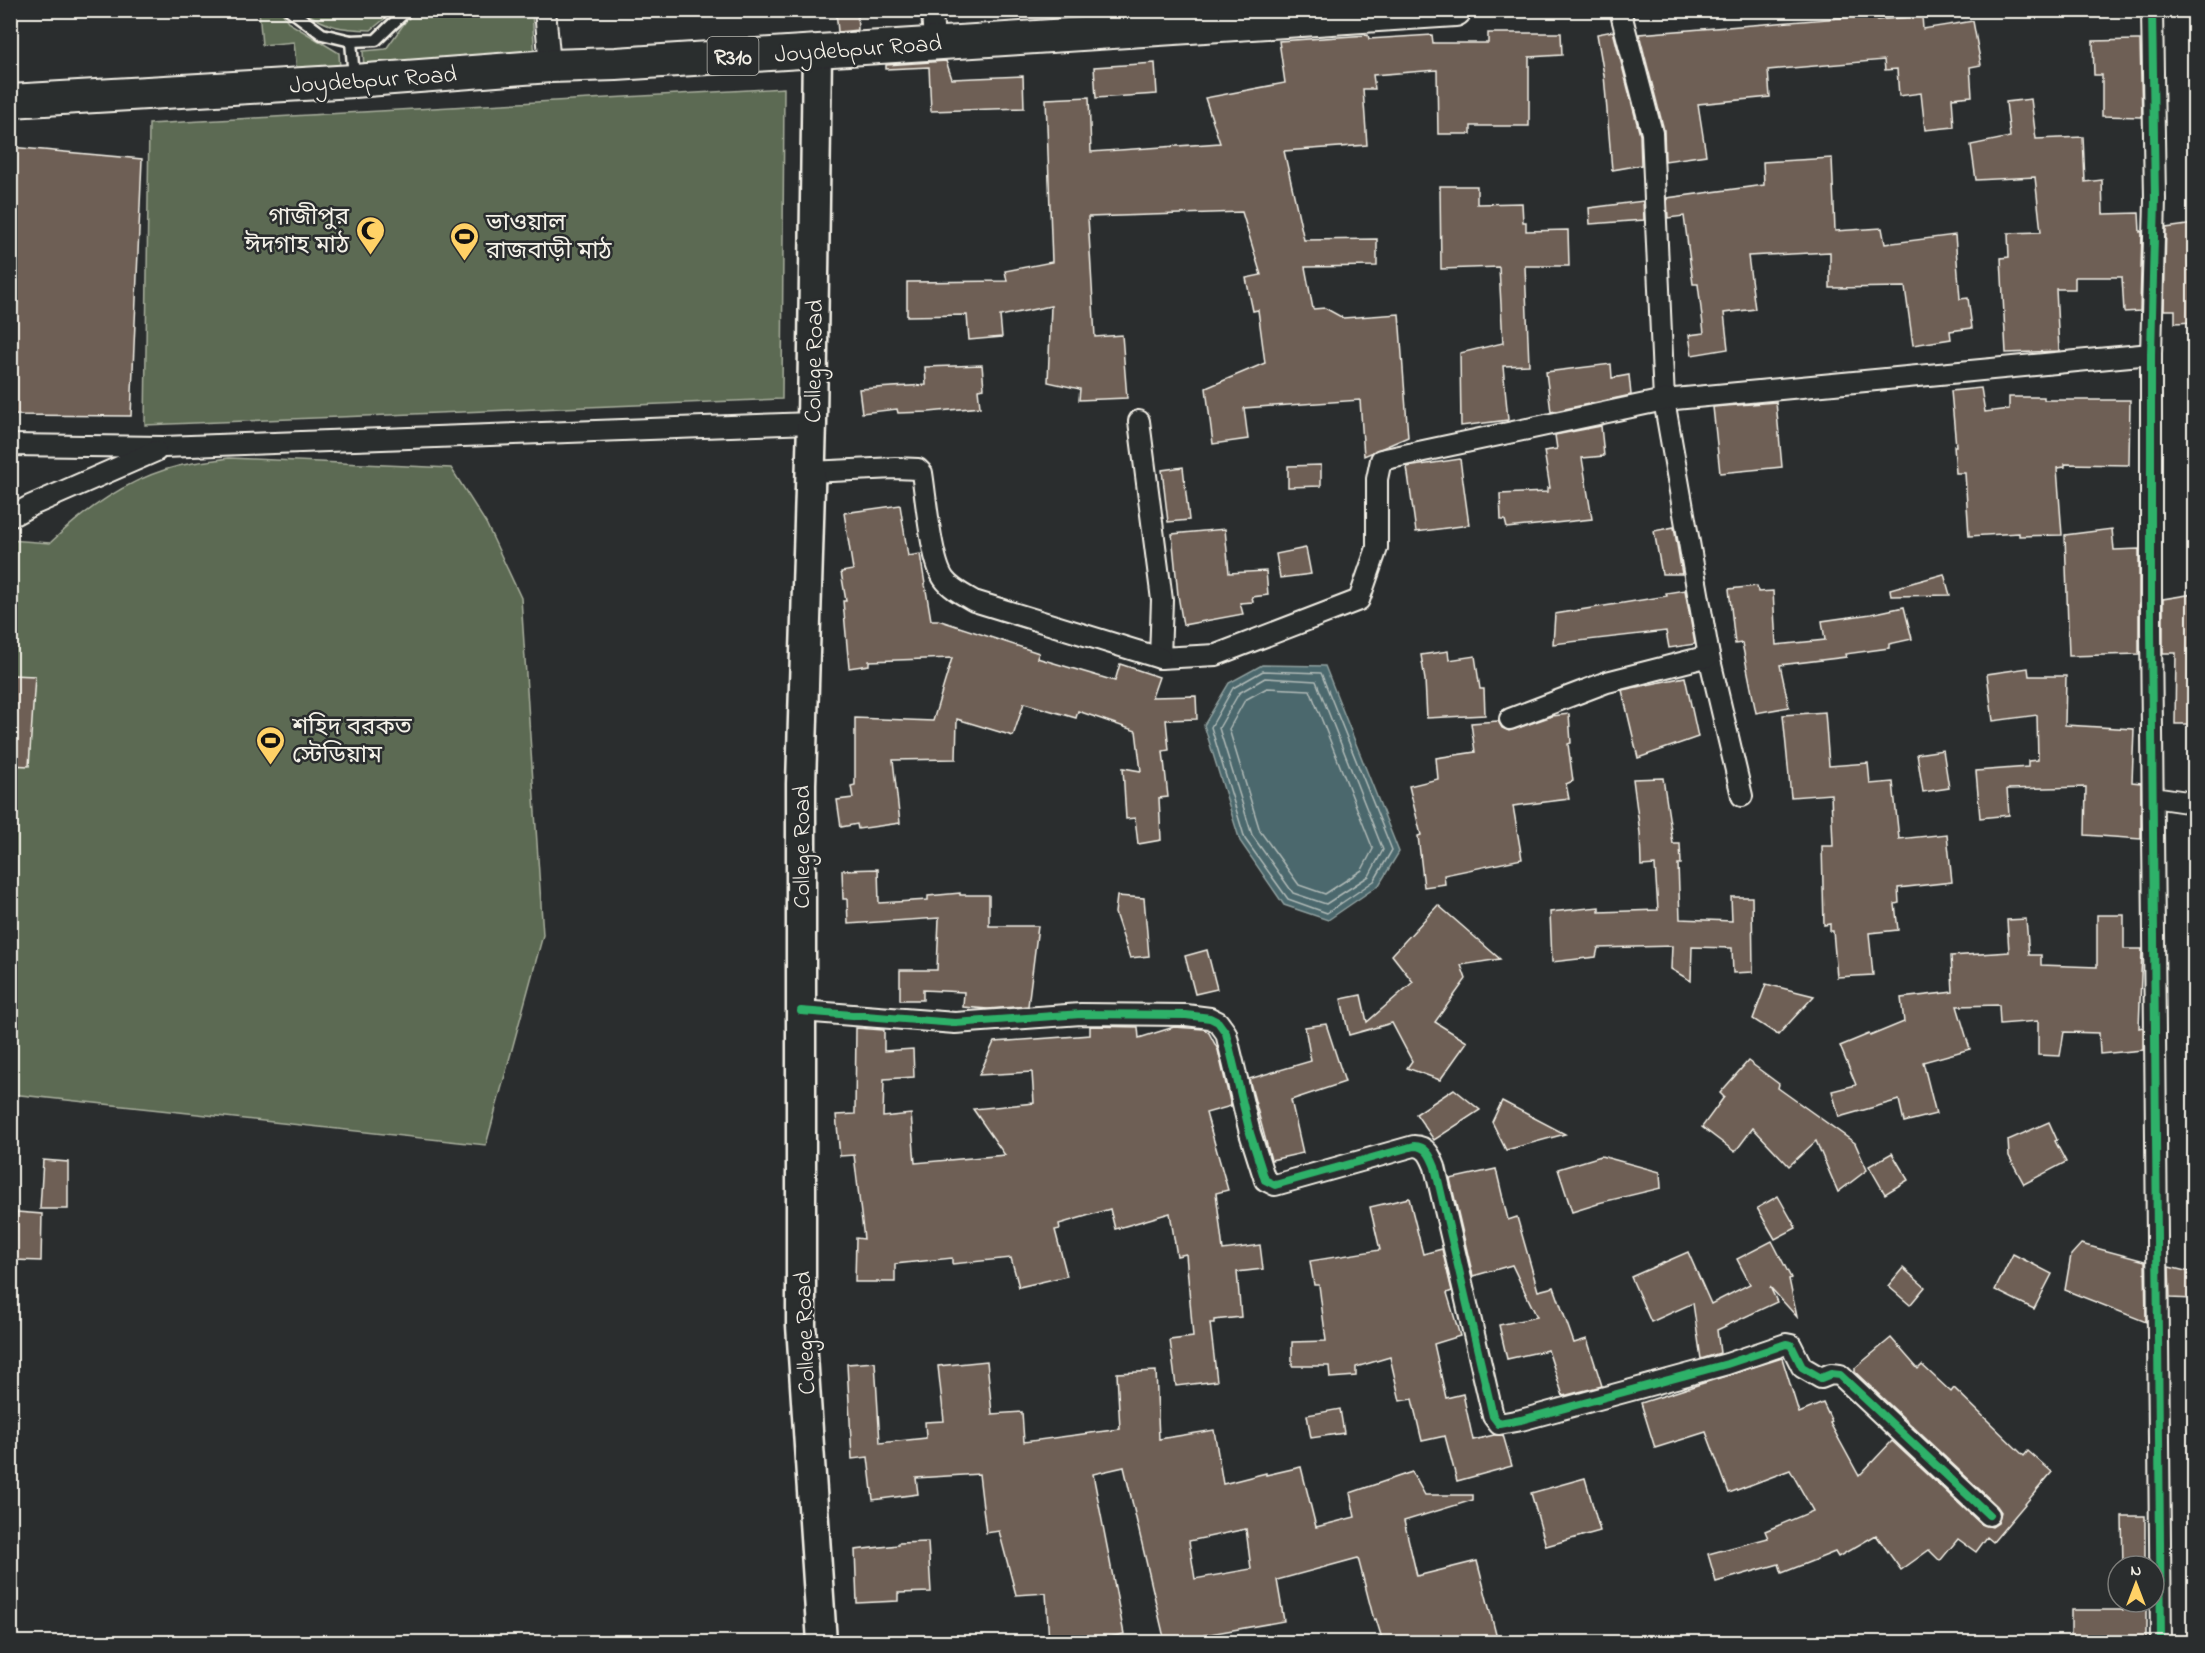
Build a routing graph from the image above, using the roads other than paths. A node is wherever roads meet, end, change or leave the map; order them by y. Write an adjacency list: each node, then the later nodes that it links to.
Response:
1 (290, 10): 8 (lane)
2 (407, 10): 8 (lane)
3 (545, 10): 11 (street)
4 (932, 10): 9 (street)
5 (1455, 10): 9 (main road, Joydebpur Road / R310)
6 (1620, 10): 15 (street)
7 (2152, 10): 14 (street)
8 (351, 42): 12 (lane)
9 (934, 43): 10 (main road, Joydebpur Road / R310)
10 (818, 51): 11 (main road, Joydebpur Road / R310); 17 (main road, College Road)
11 (550, 66): 12 (main road, Joydebpur Road / R310)
12 (354, 81): 13 (main road, Joydebpur Road / R310)
13 (10, 101)
14 (2151, 354): 15 (street); 26 (street)
15 (1664, 400): 22 (street); 23 (street)
16 (1139, 421): 23 (street)
17 (812, 423): 19 (street); 20 (main road, College Road)
18 (10, 445): 19 (street)
19 (164, 447): 21 (street)
20 (810, 472): 23 (street); 28 (main road, College Road)
21 (10, 517)
22 (1709, 656): 24 (street); 25 (street)
23 (1160, 658)
24 (1510, 718)
25 (1742, 795)
26 (2153, 797): 27 (street); 31 (street)
27 (2194, 802)
28 (801, 1011): 29 (street); 30 (main road, College Road)
29 (1989, 1515)
30 (822, 1642)
31 (2161, 1642)

